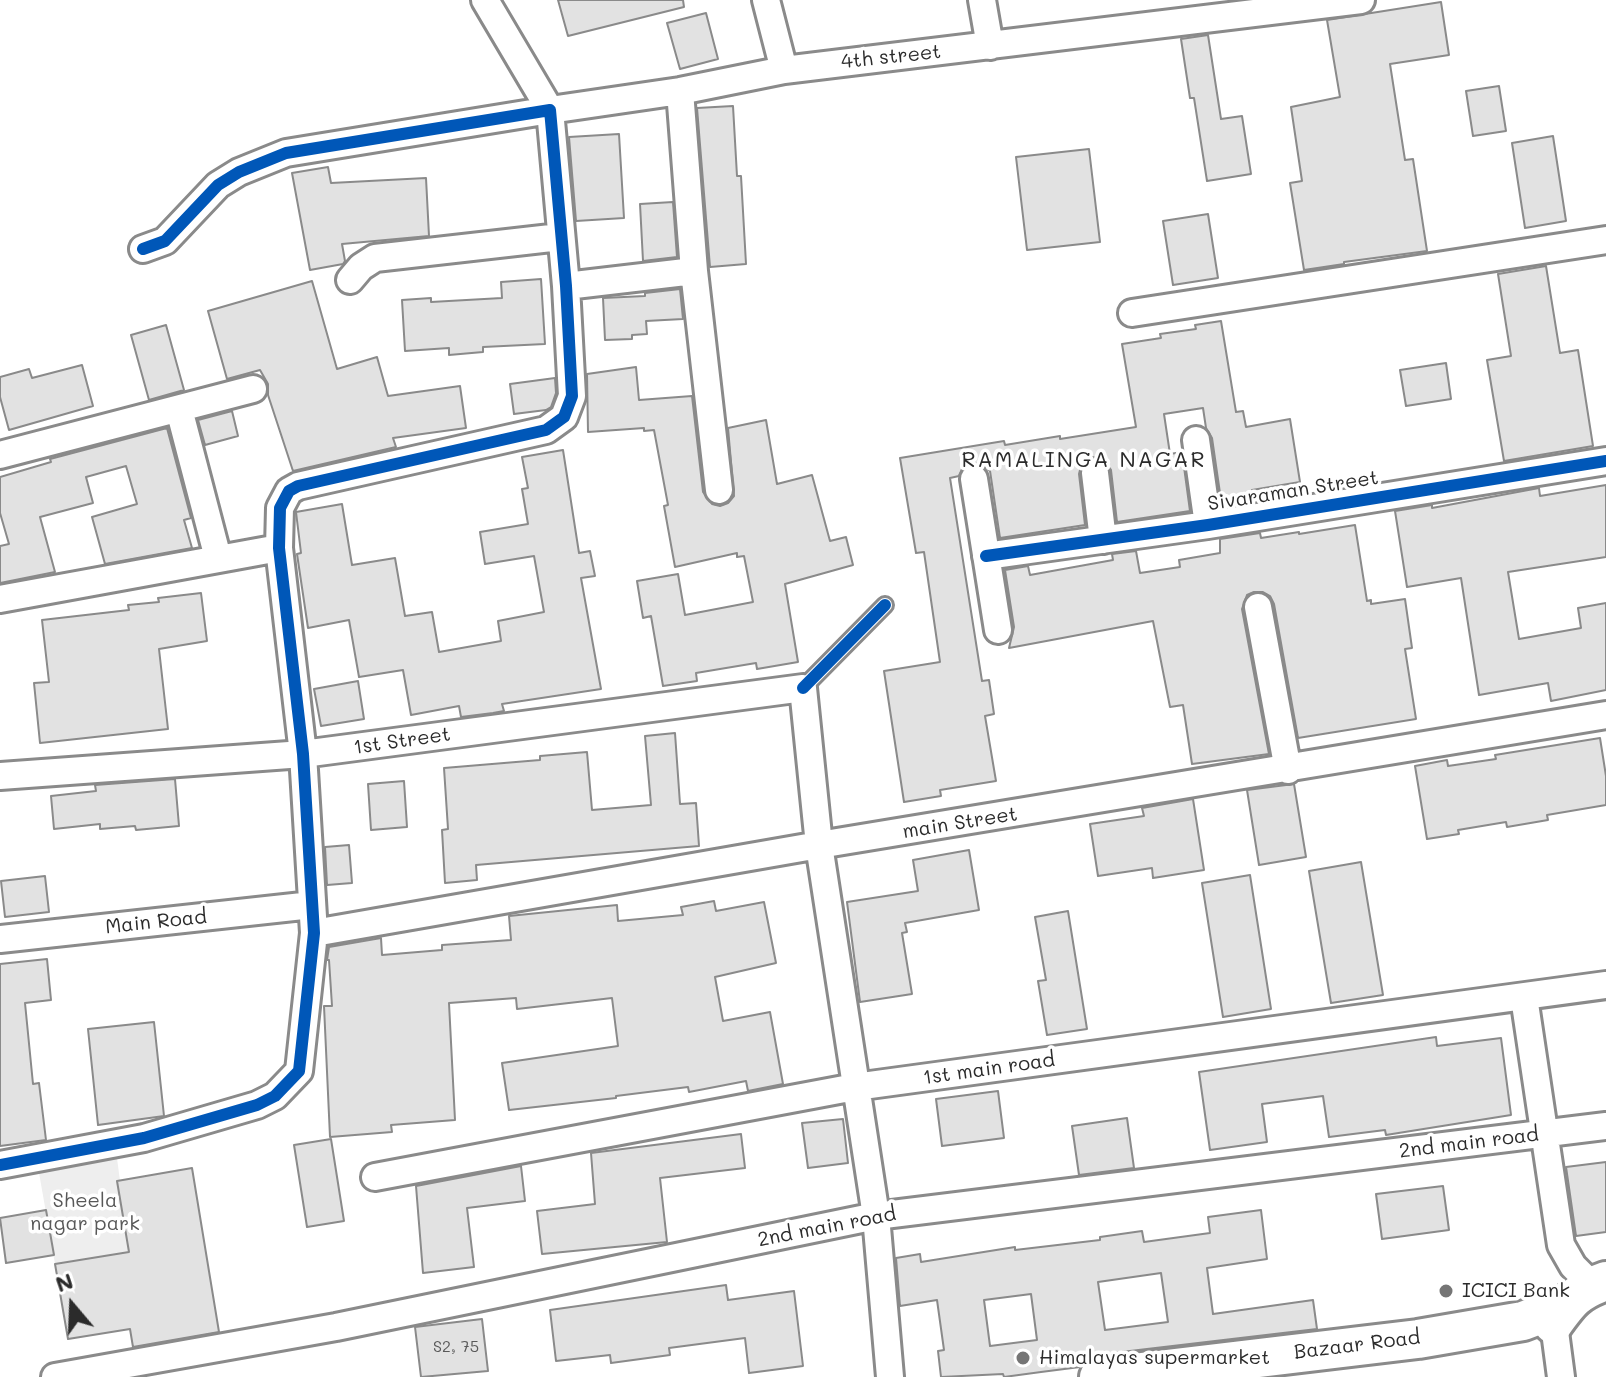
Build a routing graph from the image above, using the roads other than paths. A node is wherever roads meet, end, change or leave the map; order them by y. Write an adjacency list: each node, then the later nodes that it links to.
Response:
1 (485, 0): 9 (street)
2 (766, 0): 7 (street)
3 (982, 0): 6 (street)
4 (1361, 0): 5 (street, 4th street)
5 (1254, 7): 6 (street, 4th street)
6 (990, 46): 7 (street, 4th street)
7 (784, 70): 8 (street, 4th street)
8 (680, 91): 9 (street, 4th street); 13 (street)
9 (550, 110): 10 (street); 12 (street, 4th street)
10 (560, 237): 14 (street); 15 (street)
11 (1606, 240): 16 (street)
12 (143, 249)
13 (694, 271): 15 (street); 24 (street)
14 (350, 280)
15 (566, 286): 27 (street)
16 (1132, 313)
17 (253, 389): 18 (street)
18 (179, 409): 20 (street); 29 (street)
19 (1196, 440): 25 (street)
20 (0, 455)
21 (1606, 461): 25 (street, Sivaraman Street)
22 (1095, 473): 26 (street)
23 (974, 479): 28 (street)
24 (719, 490)
25 (1208, 525): 26 (street, Sivaraman Street)
26 (1103, 540): 28 (street, Sivaraman Street)
27 (279, 548): 29 (street); 36 (street)
28 (986, 556): 33 (street)
29 (218, 558): 30 (street)
30 (0, 599)
31 (885, 605): 34 (lane)
32 (1258, 607): 37 (street)
33 (998, 630)
34 (803, 688): 36 (street, 1st Street); 39 (street)
35 (1606, 715): 37 (street, main Street)
36 (303, 754): 38 (street, 1st Street); 40 (street)
37 (1288, 770): 39 (street, main Street)
38 (0, 776)
39 (819, 845): 41 (street, main Street); 45 (street)
40 (312, 905): 41 (street); 42 (street, Main Road)
41 (314, 933): 48 (street)
42 (0, 939)
43 (1606, 985): 44 (street, 1st main road)
44 (1524, 997): 45 (street, 1st main road); 47 (street)
45 (855, 1087): 49 (street, 1st main road); 50 (street)
46 (1606, 1126): 47 (street, 2nd main road)
47 (1543, 1134): 50 (street, 2nd main road); 51 (street)
48 (0, 1165)
49 (375, 1177)
50 (876, 1216): 52 (street, 2nd main road); 53 (street)
51 (1580, 1299): 54 (main road, Bazaar Road); 55 (main road, Bazaar Road); 56 (street)
52 (55, 1377)
53 (890, 1377)
54 (1099, 1377)
55 (1268, 1377)
56 (1561, 1377)

